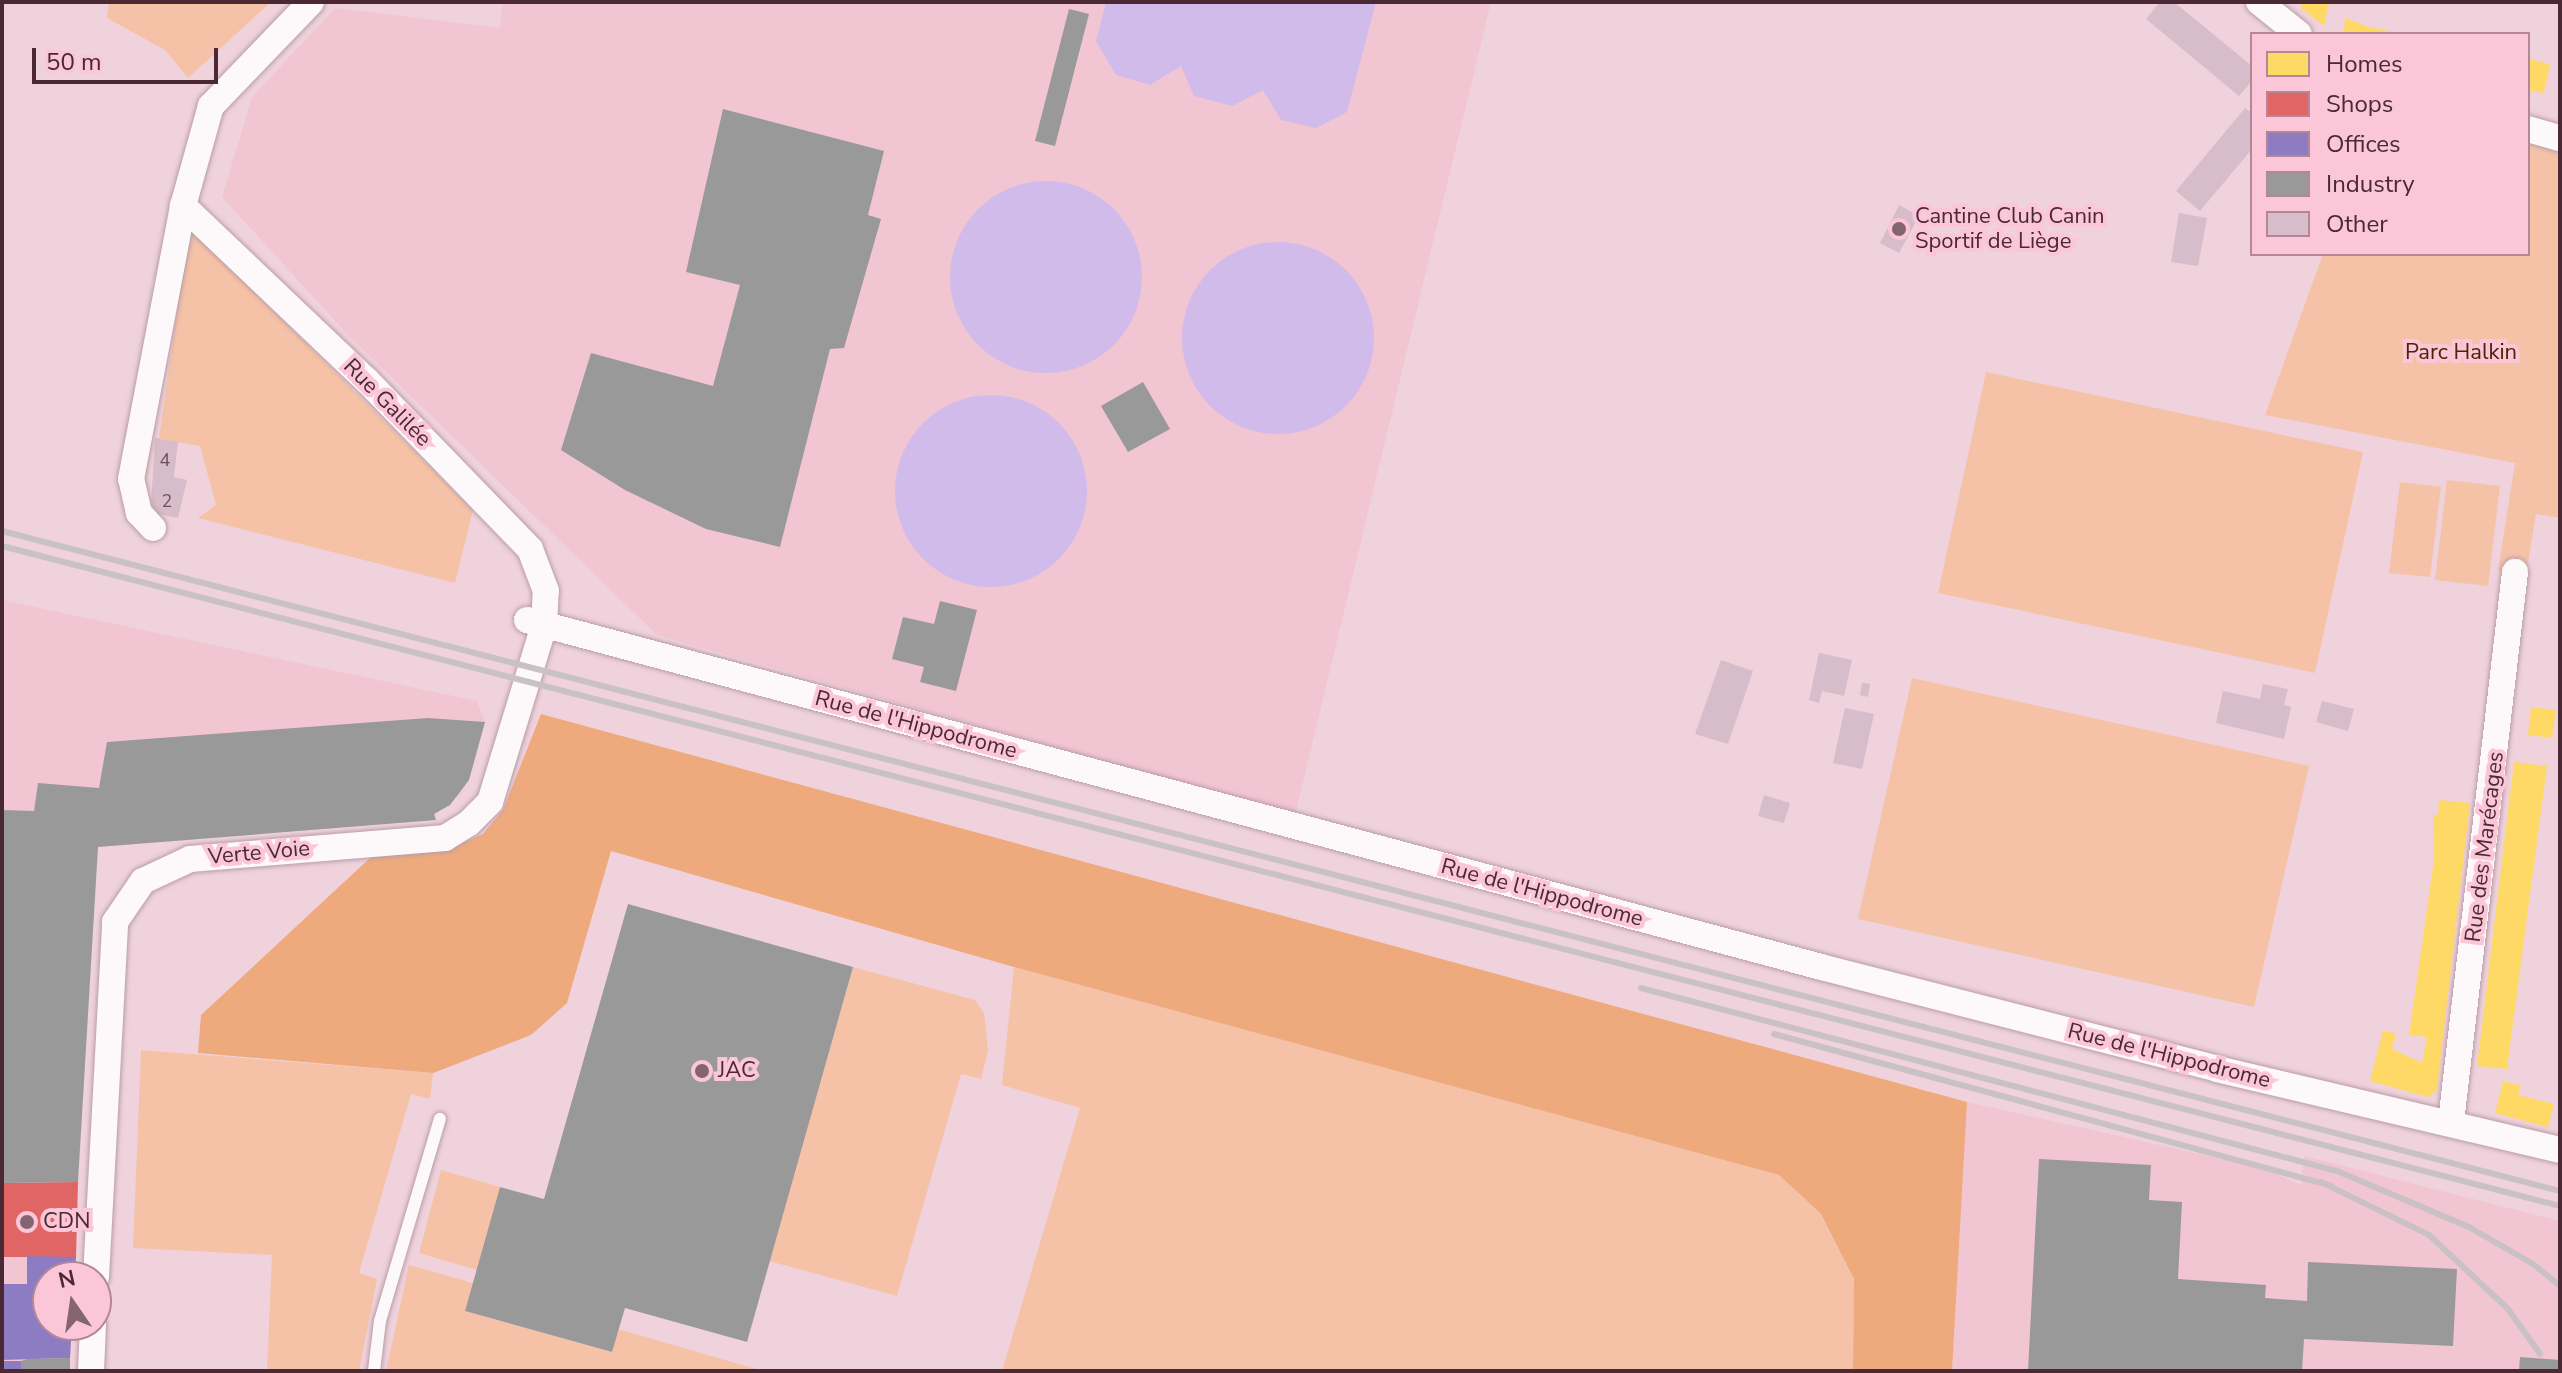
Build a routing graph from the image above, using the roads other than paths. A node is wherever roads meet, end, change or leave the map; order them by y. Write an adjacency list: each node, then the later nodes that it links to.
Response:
1 (311, 2): 6 (street)
2 (2259, 2): 3 (street)
3 (2296, 32)
4 (2530, 130): 5 (street)
5 (2560, 138)
6 (183, 206): 7 (street); 9 (street, Rue Galilée)
7 (153, 528)
8 (2515, 572): 11 (street, Rue des Marécages)
9 (536, 623): 11 (street, Rue de l'Hippodrome); 13 (street, Verte Voie)
10 (440, 1119): 16 (lane)
11 (2451, 1122): 12 (street, Rue de l'Hippodrome)
12 (2560, 1150)
13 (97, 1261)
14 (92, 1341): 15 (street)
15 (91, 1371)
16 (374, 1371)

